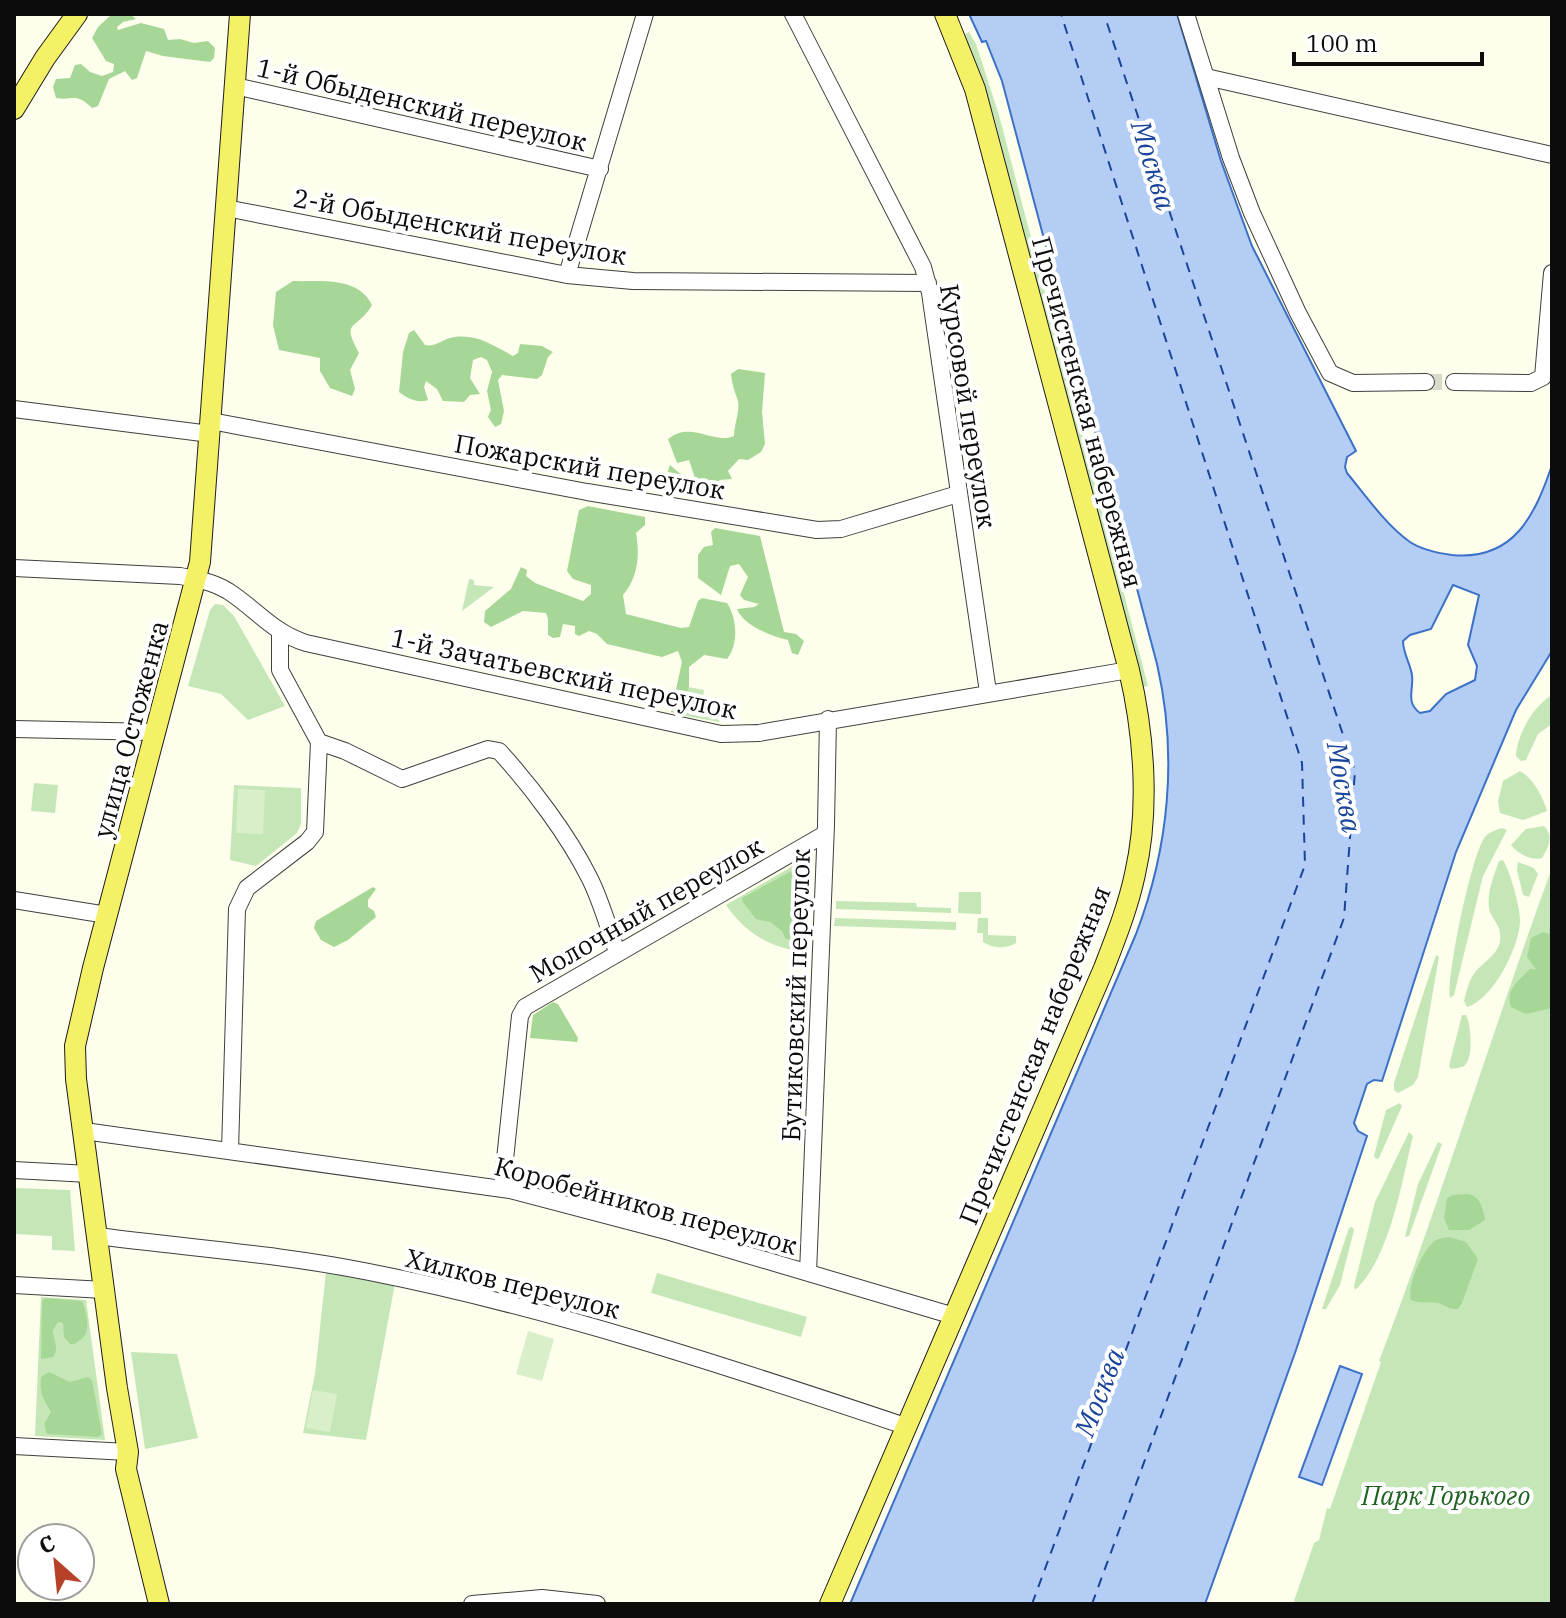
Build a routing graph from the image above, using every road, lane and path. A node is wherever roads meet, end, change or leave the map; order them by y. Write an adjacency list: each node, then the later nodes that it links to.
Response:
1 (77, 14): 11 (main road)
2 (240, 14): 10 (main road, улица Остоженка)
3 (645, 14): 13 (street)
4 (793, 14): 17 (street, Курсовой переулок)
5 (935, 14): 8 (main road, Пречистенская набережная)
6 (945, 14): 8 (main road, Пречистенская набережная)
7 (1186, 14): 9 (street)
8 (955, 40): 26 (main road, Пречистенская набережная)
9 (1206, 77): 12 (street); 18 (street)
10 (235, 86): 13 (street, 1-й Обыденский переулок); 14 (main road, улица Остоженка)
11 (14, 109)
12 (1552, 155)
13 (600, 169): 16 (street)
14 (226, 208): 16 (street, 2-й Обыденский переулок); 21 (main road, улица Остоженка)
15 (1552, 273): 19 (street)
16 (567, 275): 17 (street, 2-й Обыденский переулок)
17 (928, 283): 22 (street, Курсовой переулок)
18 (1426, 382)
19 (1454, 382)
20 (14, 409): 21 (street, Пожарский переулок)
21 (210, 427): 22 (street, Пожарский переулок); 24 (main road, улица Остоженка)
22 (958, 494): 27 (street, Курсовой переулок)
23 (14, 568): 24 (street, 1-й Зачатьевский переулок)
24 (197, 579): 25 (street, 1-й Зачатьевский переулок); 30 (main road, улица Остоженка)
25 (280, 633): 28 (street, 1-й Зачатьевский переулок); 31 (street)
26 (1129, 670): 27 (street, 1-й Зачатьевский переулок); 45 (main road, Пречистенская набережная)
27 (988, 692): 28 (street, 1-й Зачатьевский переулок)
28 (828, 719): 32 (street, Бутиковский переулок)
29 (14, 729): 30 (street)
30 (156, 732): 34 (main road, улица Остоженка)
31 (319, 742): 35 (street); 37 (street)
32 (825, 834): 35 (street, Молочный переулок); 42 (street, Бутиковский переулок)
33 (14, 900): 34 (street)
34 (107, 915): 36 (main road, улица Остоженка)
35 (617, 952): 40 (street, Молочный переулок)
36 (84, 1131): 37 (street, Коробейников переулок); 39 (main road, улица Остоженка)
37 (230, 1151): 40 (street, Коробейников переулок)
38 (14, 1170): 39 (street)
39 (89, 1174): 41 (main road, улица Остоженка)
40 (502, 1188): 42 (street, Коробейников переулок)
41 (98, 1236): 44 (main road, улица Остоженка); 46 (street, Хилков переулок)
42 (808, 1273): 45 (street, Коробейников переулок)
43 (14, 1285): 44 (street)
44 (104, 1290): 48 (main road, улица Остоженка)
45 (954, 1316): 46 (main road, Пречистенская набережная)
46 (905, 1426): 53 (main road, Пречистенская набережная)
47 (14, 1446): 48 (street)
48 (128, 1452): 49 (main road, улица Остоженка); 50 (main road, улица Остоженка)
49 (159, 1604)
50 (170, 1604)
51 (472, 1604): 52 (street)
52 (597, 1604)
53 (830, 1604)

